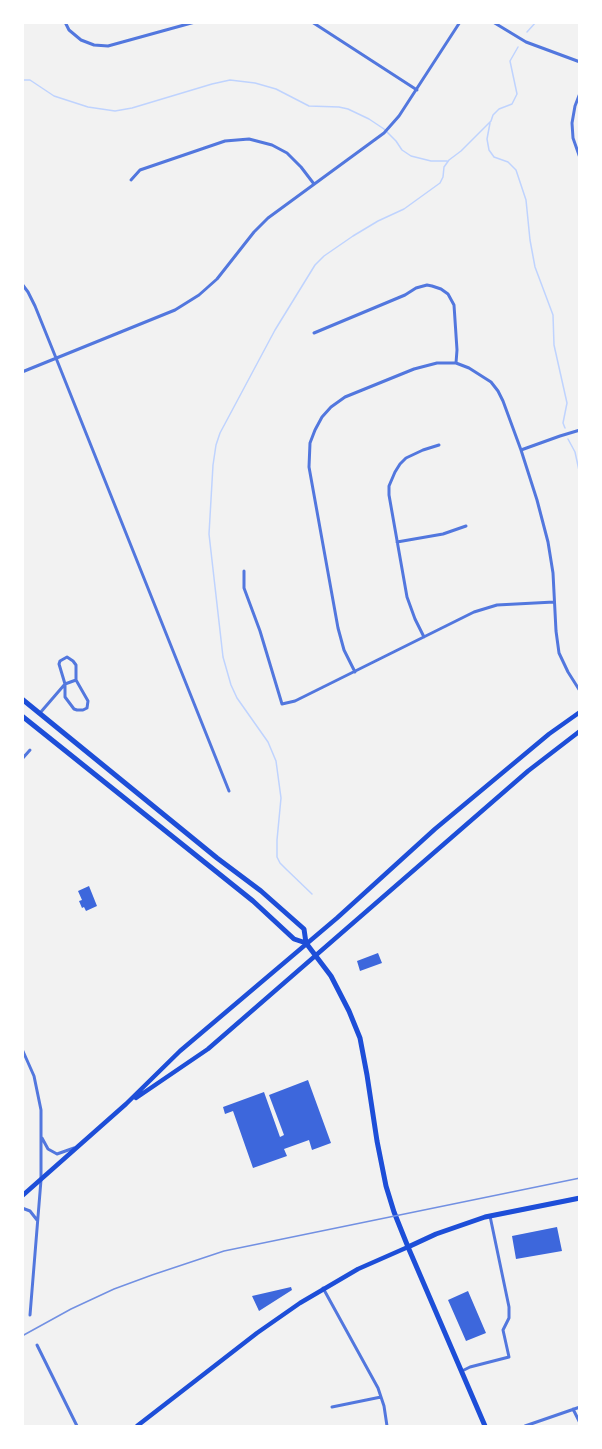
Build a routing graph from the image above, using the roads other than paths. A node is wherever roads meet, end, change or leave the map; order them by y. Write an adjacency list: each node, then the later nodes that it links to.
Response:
1 (65, 22): 5 (street)
2 (312, 22): 7 (street)
3 (460, 22): 7 (street)
4 (494, 22): 6 (street)
5 (193, 23)
6 (579, 62)
7 (417, 90): 11 (street)
8 (579, 93): 9 (street)
9 (579, 158)
10 (131, 180): 11 (street)
11 (314, 184): 14 (street)
12 (22, 284): 14 (street)
13 (314, 333): 15 (street)
14 (56, 358): 16 (street); 36 (street)
15 (456, 363): 19 (street); 25 (street)
16 (22, 372)
17 (579, 430): 19 (street)
18 (439, 446): 21 (street)
19 (521, 450): 23 (street)
20 (466, 525): 21 (street)
21 (397, 543): 24 (street)
22 (244, 571): 25 (street)
23 (554, 602): 24 (street); 28 (street)
24 (424, 638): 25 (street)
25 (355, 672)
26 (76, 680): 27 (street); 27 (street); 27 (street)
27 (65, 684): 31 (street)
28 (579, 691)
29 (22, 699): 31 (main road)
30 (579, 712): 37 (main road)
31 (40, 713): 37 (main road)
32 (22, 716): 37 (main road)
33 (579, 731): 38 (main road)
34 (30, 750): 35 (street)
35 (22, 759)
36 (229, 790)
37 (306, 943): 38 (main road); 40 (main road)
38 (315, 956): 40 (main road); 49 (main road)
39 (22, 1049): 41 (street)
40 (126, 1104): 42 (main road)
41 (41, 1136): 42 (street); 43 (street)
42 (81, 1144): 43 (main road)
43 (40, 1180): 44 (main road); 48 (street)
44 (22, 1196)
45 (579, 1198): 47 (main road)
46 (22, 1208): 48 (street)
47 (490, 1216): 49 (main road); 53 (street)
48 (37, 1221): 51 (street)
49 (408, 1247): 50 (main road); 53 (main road)
50 (323, 1288): 54 (street); 60 (main road)
51 (30, 1315)
52 (37, 1345): 59 (street)
53 (461, 1372): 62 (main road)
54 (381, 1397): 55 (street); 61 (street)
55 (332, 1407)
56 (579, 1407): 57 (street)
57 (573, 1409): 58 (street); 63 (street)
58 (579, 1423)
59 (77, 1426)
60 (136, 1426)
61 (387, 1426)
62 (485, 1426)
63 (526, 1426)

